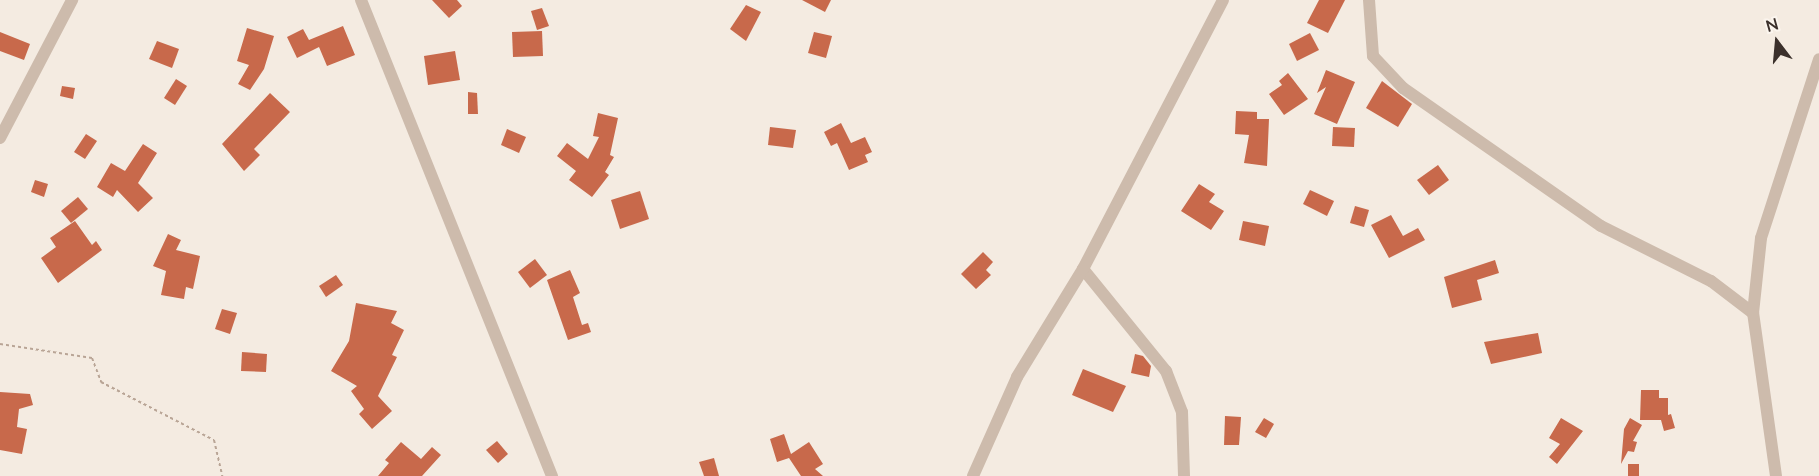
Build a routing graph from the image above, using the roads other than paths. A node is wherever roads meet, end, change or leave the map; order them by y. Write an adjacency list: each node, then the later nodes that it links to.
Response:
1 (72, 0): 6 (street)
2 (361, 0): 9 (street)
3 (1223, 0): 7 (street)
4 (1369, 0): 8 (street)
5 (1819, 59): 8 (street)
6 (0, 138)
7 (1083, 269): 10 (street); 11 (street)
8 (1753, 313): 12 (street)
9 (552, 476)
10 (973, 476)
11 (1184, 476)
12 (1776, 476)

